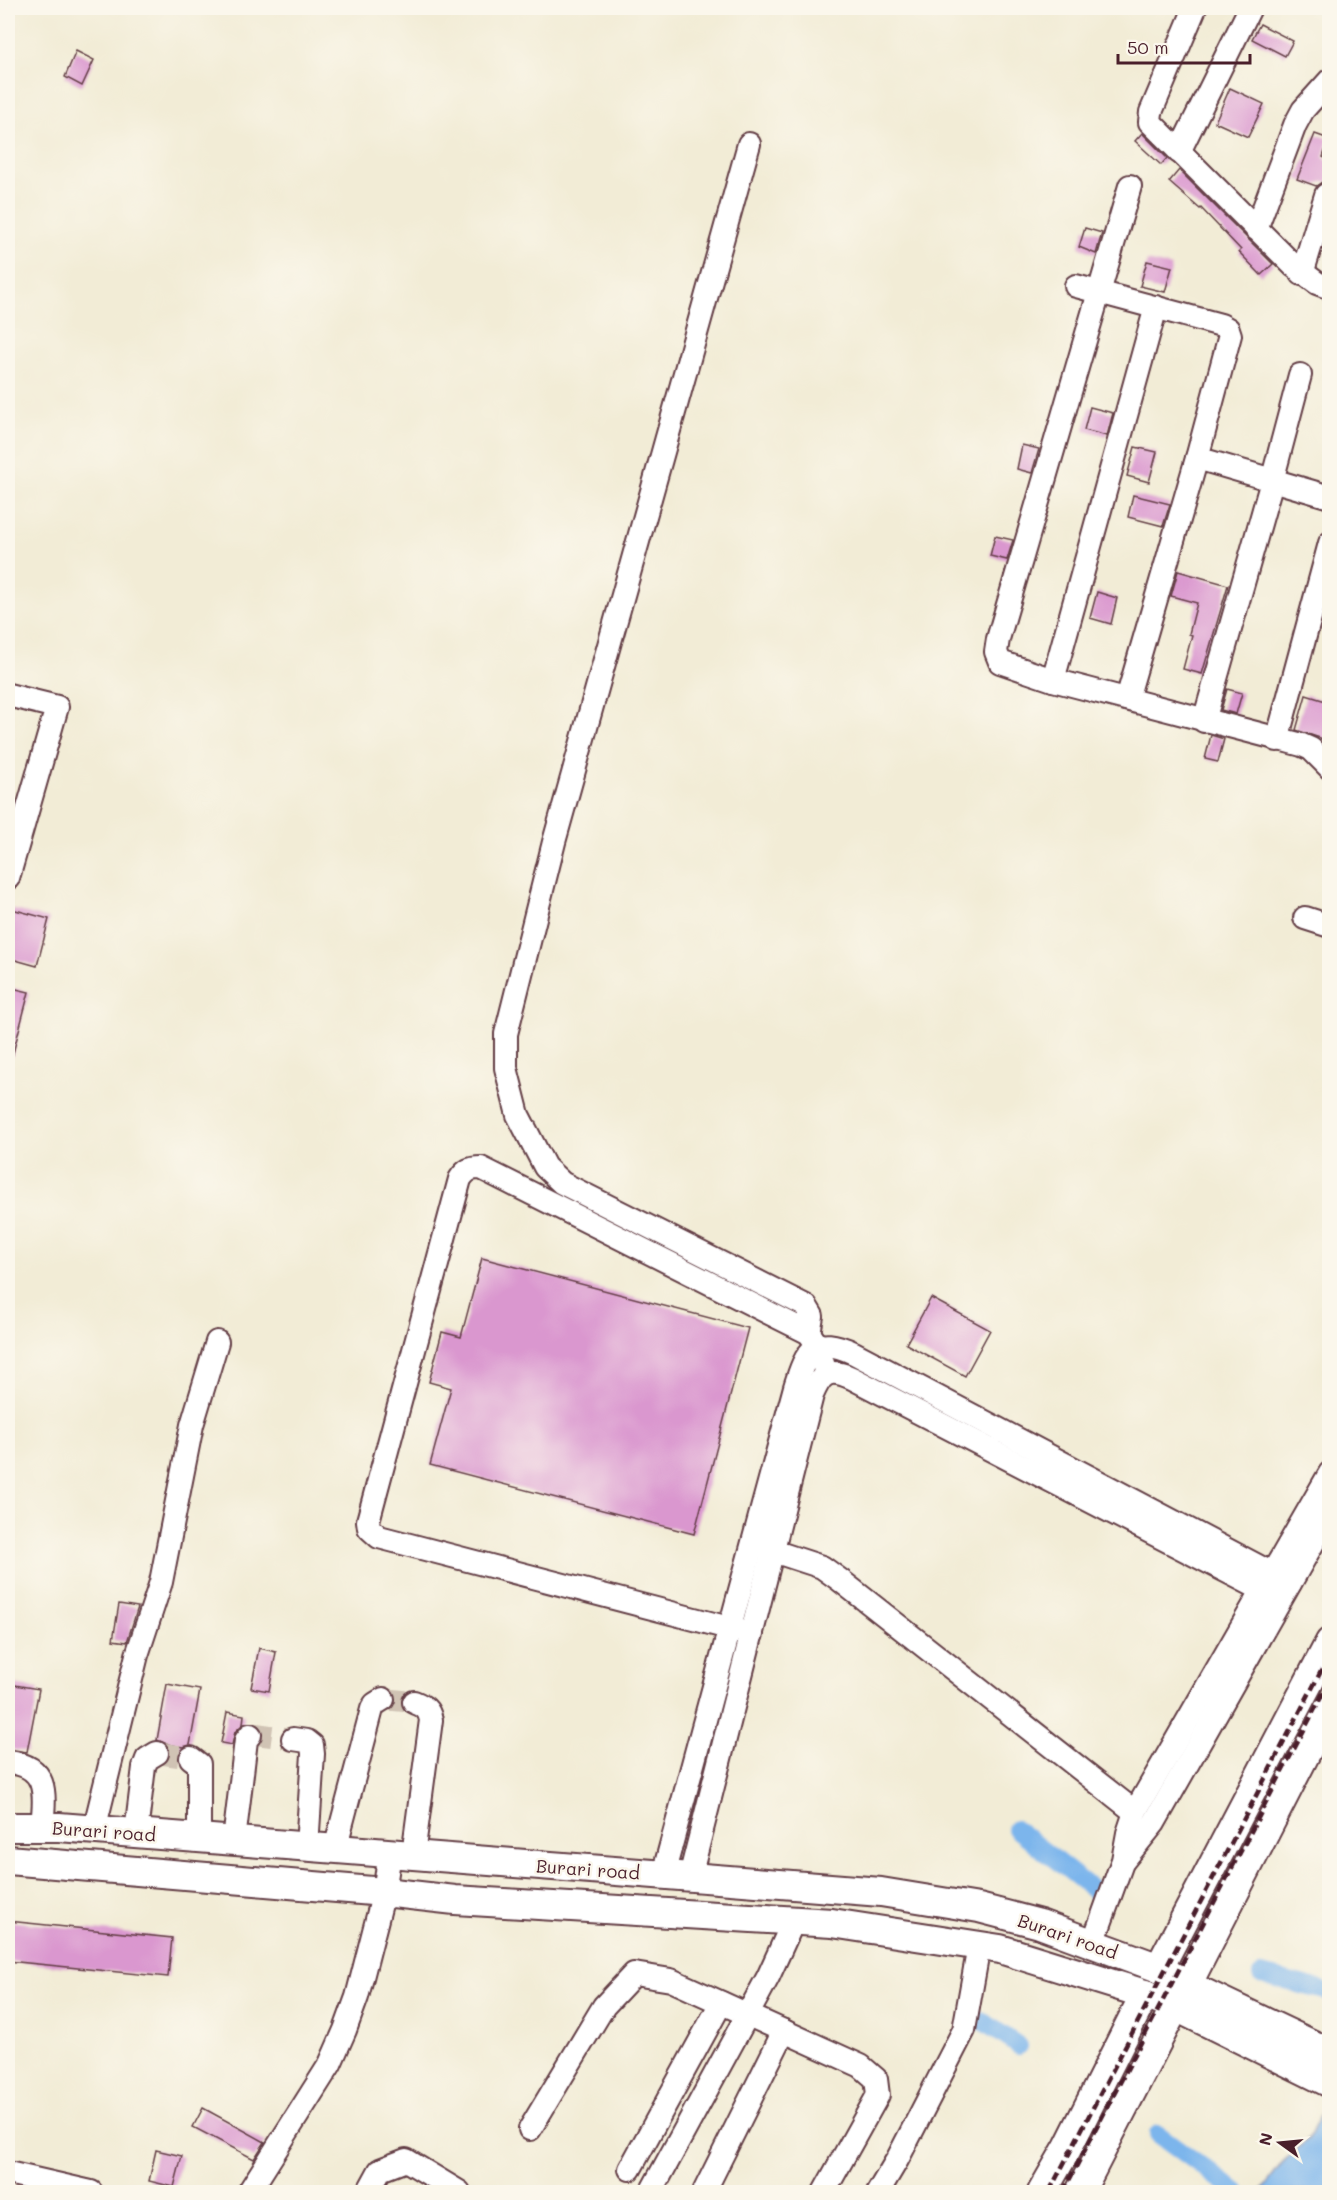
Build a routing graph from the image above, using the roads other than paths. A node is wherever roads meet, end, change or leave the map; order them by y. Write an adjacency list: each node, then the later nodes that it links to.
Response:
1 (1195, 8): 5 (street)
2 (1250, 8): 5 (street)
3 (1329, 80): 8 (street)
4 (749, 144): 29 (street)
5 (1179, 152): 8 (street)
6 (1130, 186): 12 (street)
7 (1326, 195): 9 (street)
8 (1256, 229): 9 (street)
9 (1302, 274): 11 (street)
10 (1076, 286): 12 (street)
11 (1329, 288)
12 (1098, 291): 13 (street); 19 (street)
13 (1156, 307): 15 (street); 19 (street)
14 (1300, 375): 16 (street)
15 (1197, 458): 16 (street); 21 (street)
16 (1272, 481): 17 (street); 22 (street)
17 (1329, 497)
18 (1329, 543): 23 (street)
19 (1053, 680): 21 (street)
20 (8, 695): 25 (street)
21 (1127, 699): 22 (street)
22 (1204, 721): 23 (street)
23 (1276, 740): 24 (street)
24 (1329, 768)
25 (11, 846): 26 (street)
26 (8, 878)
27 (1305, 918): 28 (street)
28 (1329, 926)
29 (813, 1340): 31 (street); 32 (street); 33 (street); 38 (street)
30 (217, 1342): 52 (street)
31 (826, 1374): 32 (street); 33 (street)
32 (786, 1457): 36 (street); 38 (street)
33 (1035, 1460): 37 (street)
34 (1329, 1473): 37 (street)
35 (1329, 1513): 37 (street)
36 (773, 1551): 39 (street); 49 (street)
37 (1276, 1586): 49 (street); 60 (street)
38 (730, 1628): 39 (street); 61 (street)
39 (752, 1634): 61 (street)
40 (1329, 1642): 66 (main road)
41 (382, 1699): 57 (street)
42 (414, 1702): 58 (street)
43 (1329, 1706): 68 (main road)
44 (250, 1735): 55 (street)
45 (293, 1739): 56 (street)
46 (157, 1753): 53 (street)
47 (191, 1758): 54 (street)
48 (8, 1762): 51 (street)
49 (1135, 1812): 60 (street)
50 (8, 1827): 51 (main road, Burari road)
51 (42, 1827): 52 (main road, Burari road)
52 (94, 1830): 53 (main road, Burari road)
53 (136, 1833): 54 (main road, Burari road)
54 (199, 1838): 55 (main road, Burari road)
55 (234, 1841): 56 (main road, Burari road)
56 (307, 1847): 57 (main road, Burari road)
57 (335, 1849): 58 (main road, Burari road)
58 (401, 1854): 61 (main road, Burari road); 62 (street)
59 (8, 1860): 62 (main road, Burari road)
60 (1123, 1860): 64 (street)
61 (677, 1876): 64 (main road, Burari road)
62 (384, 1892): 63 (main road, Burari road); 79 (street)
63 (794, 1920): 65 (main road, Burari road); 70 (street)
64 (1093, 1943): 66 (main road, Burari road)
65 (979, 1946): 67 (main road, Burari road); 85 (street)
66 (1159, 1968): 68 (main road, Burari road)
67 (1145, 1994): 68 (main road, Burari road); 86 (main road)
68 (1181, 1996): 72 (main road); 87 (main road)
69 (721, 2003): 70 (street); 75 (street); 76 (street)
70 (747, 2015): 71 (street); 82 (street)
71 (783, 2031): 83 (street); 84 (street)
72 (1270, 2039): 73 (main road); 74 (main road)
73 (1329, 2054)
74 (1329, 2083)
75 (530, 2129)
76 (630, 2169)
77 (8, 2174): 78 (street)
78 (91, 2193)
79 (249, 2193)
80 (368, 2193): 81 (street)
81 (459, 2193)
82 (651, 2193)
83 (704, 2193)
84 (824, 2193)
85 (878, 2193)
86 (1042, 2193)
87 (1080, 2193)

